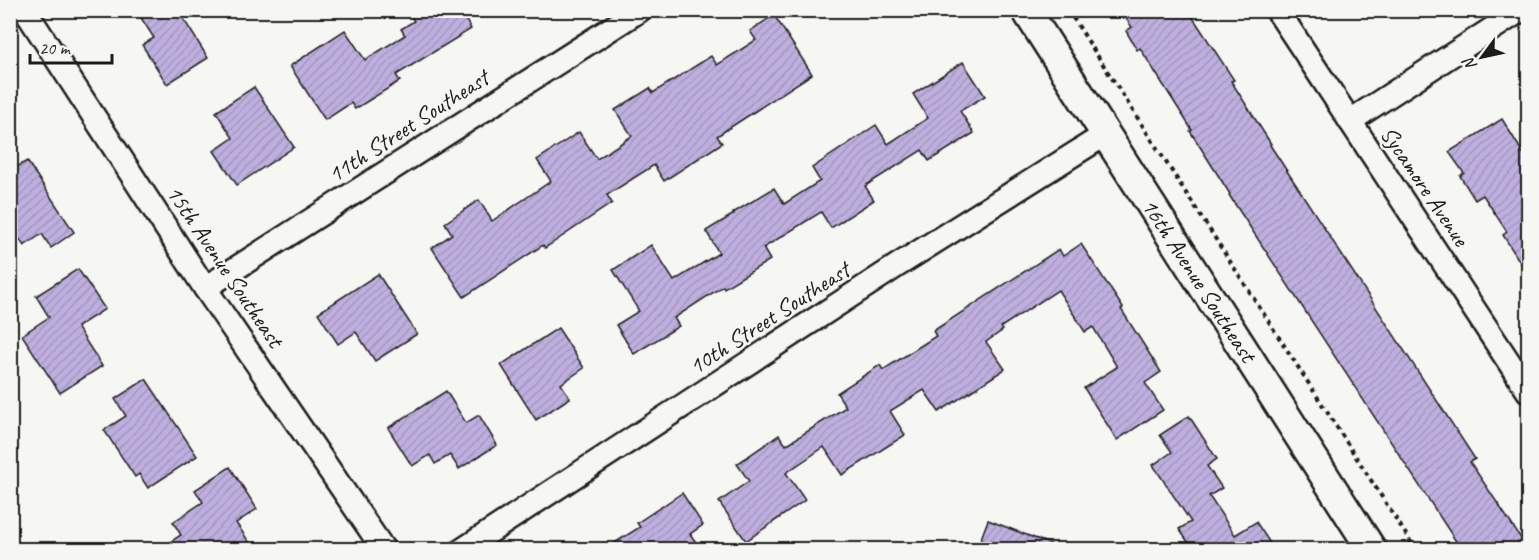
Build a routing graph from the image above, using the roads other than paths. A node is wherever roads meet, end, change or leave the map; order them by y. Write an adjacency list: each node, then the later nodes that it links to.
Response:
1 (25, 10): 8 (street, 15th Avenue Southeast)
2 (640, 10): 8 (street, 11th Street Southeast)
3 (1026, 10): 7 (street, 16th Avenue Southeast)
4 (1277, 10): 6 (street, Sycamore Avenue)
5 (1521, 10): 6 (street)
6 (1350, 121): 9 (street, Sycamore Avenue)
7 (1106, 134): 11 (street, 10th Street Southeast); 12 (street, 16th Avenue Southeast)
8 (205, 288): 10 (street, 15th Avenue Southeast)
9 (1528, 391)
10 (384, 549)
11 (462, 549)
12 (1372, 549)

